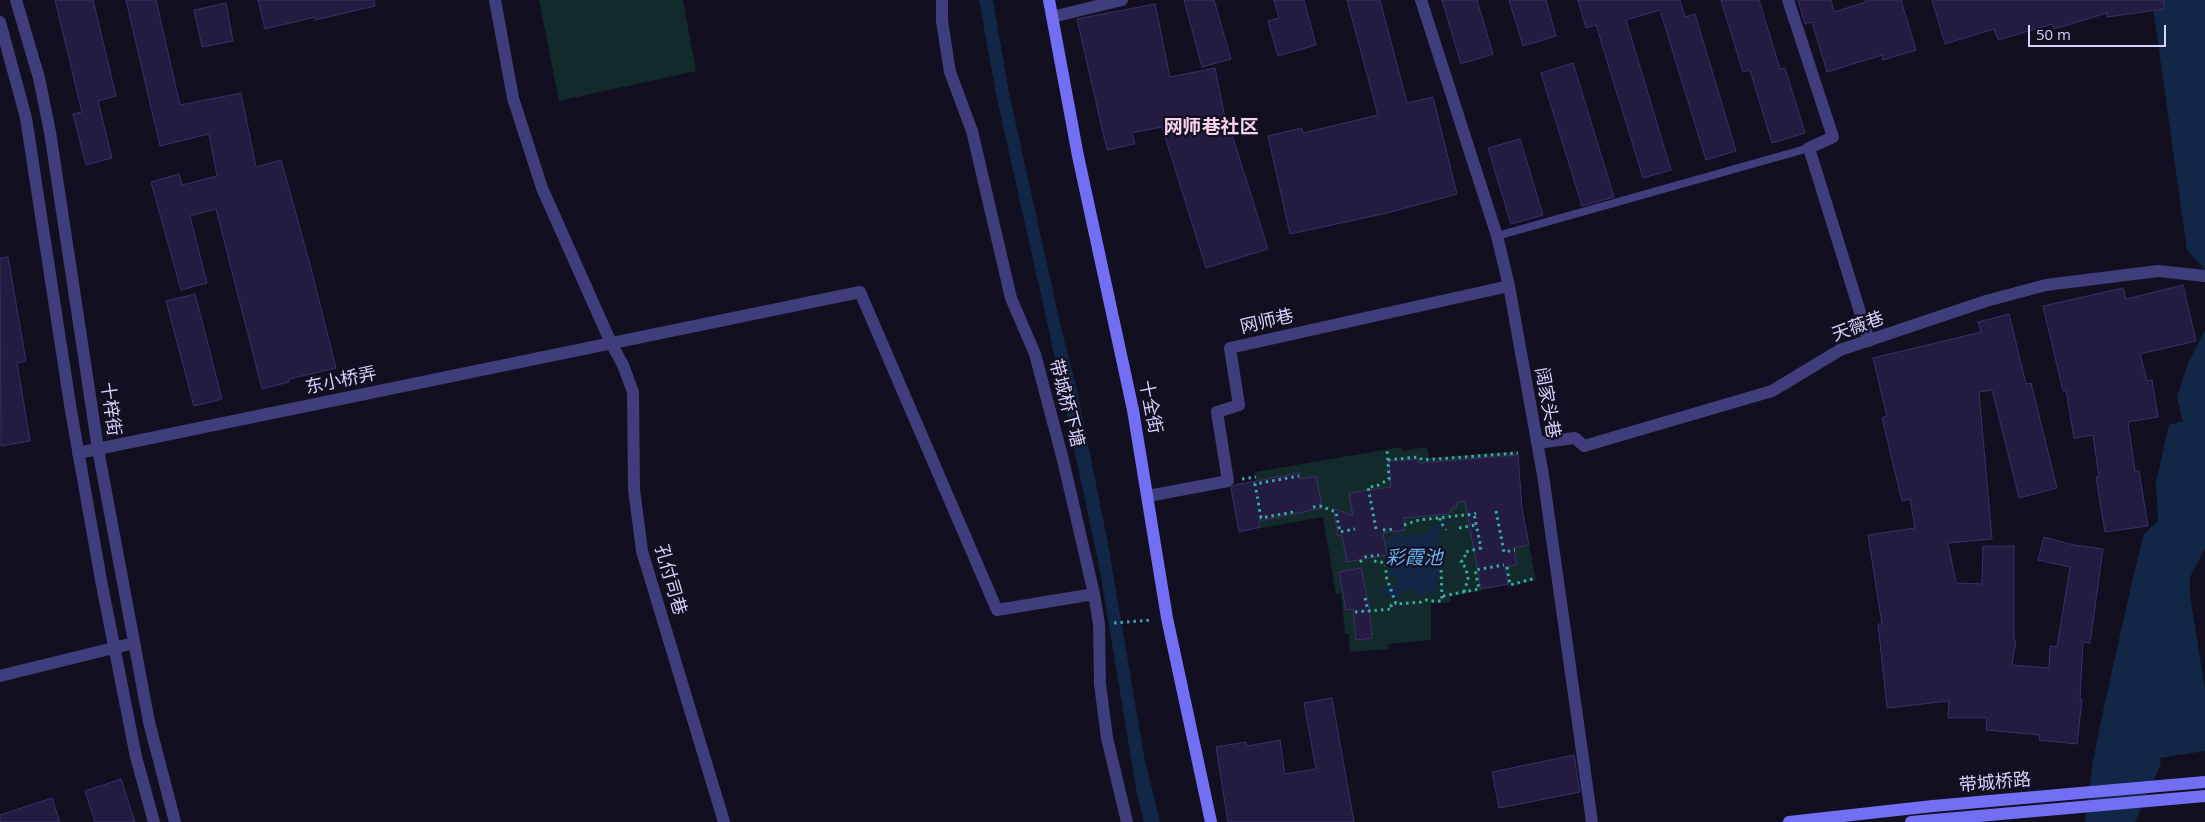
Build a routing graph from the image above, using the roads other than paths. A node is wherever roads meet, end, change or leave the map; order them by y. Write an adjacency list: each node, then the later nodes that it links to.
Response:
1 (16, 0): 17 (street, 十梓街)
2 (495, 0): 15 (street, 孔付司巷)
3 (942, 0): 20 (street, 带城桥下塘)
4 (1049, 0): 8 (main road, 十全街)
5 (1122, 0): 8 (street)
6 (1421, 0): 11 (street, 阔家头巷)
7 (1788, 0): 10 (street)
8 (1052, 17): 19 (main road, 十全街)
9 (0, 22): 18 (street)
10 (1809, 148): 11 (lane); 14 (street)
11 (1497, 236): 13 (street, 阔家头巷)
12 (2205, 276): 14 (street, 天薇巷)
13 (1509, 286): 16 (street, 阔家头巷); 19 (street, 网师巷)
14 (1868, 340): 16 (street, 天薇巷)
15 (611, 343): 17 (street, 东小桥弄); 20 (street, 东小桥弄); 28 (street, 孔付司巷)
16 (1537, 443): 31 (street, 阔家头巷)
17 (98, 449): 18 (street, 东小桥弄); 21 (street, 十梓街)
18 (78, 453): 22 (street)
19 (1148, 496): 30 (main road, 十全街)
20 (1094, 594): 29 (street, 带城桥下塘)
21 (134, 643): 22 (street); 27 (street, 十梓街)
22 (115, 648): 23 (street); 26 (street)
23 (0, 676)
24 (2205, 782): 32 (main road, 带城桥路)
25 (2205, 796): 33 (main road, 带城桥路)
26 (154, 822)
27 (174, 822)
28 (724, 822)
29 (1127, 822)
30 (1211, 822)
31 (1592, 822)
32 (1789, 822)
33 (1911, 822)

